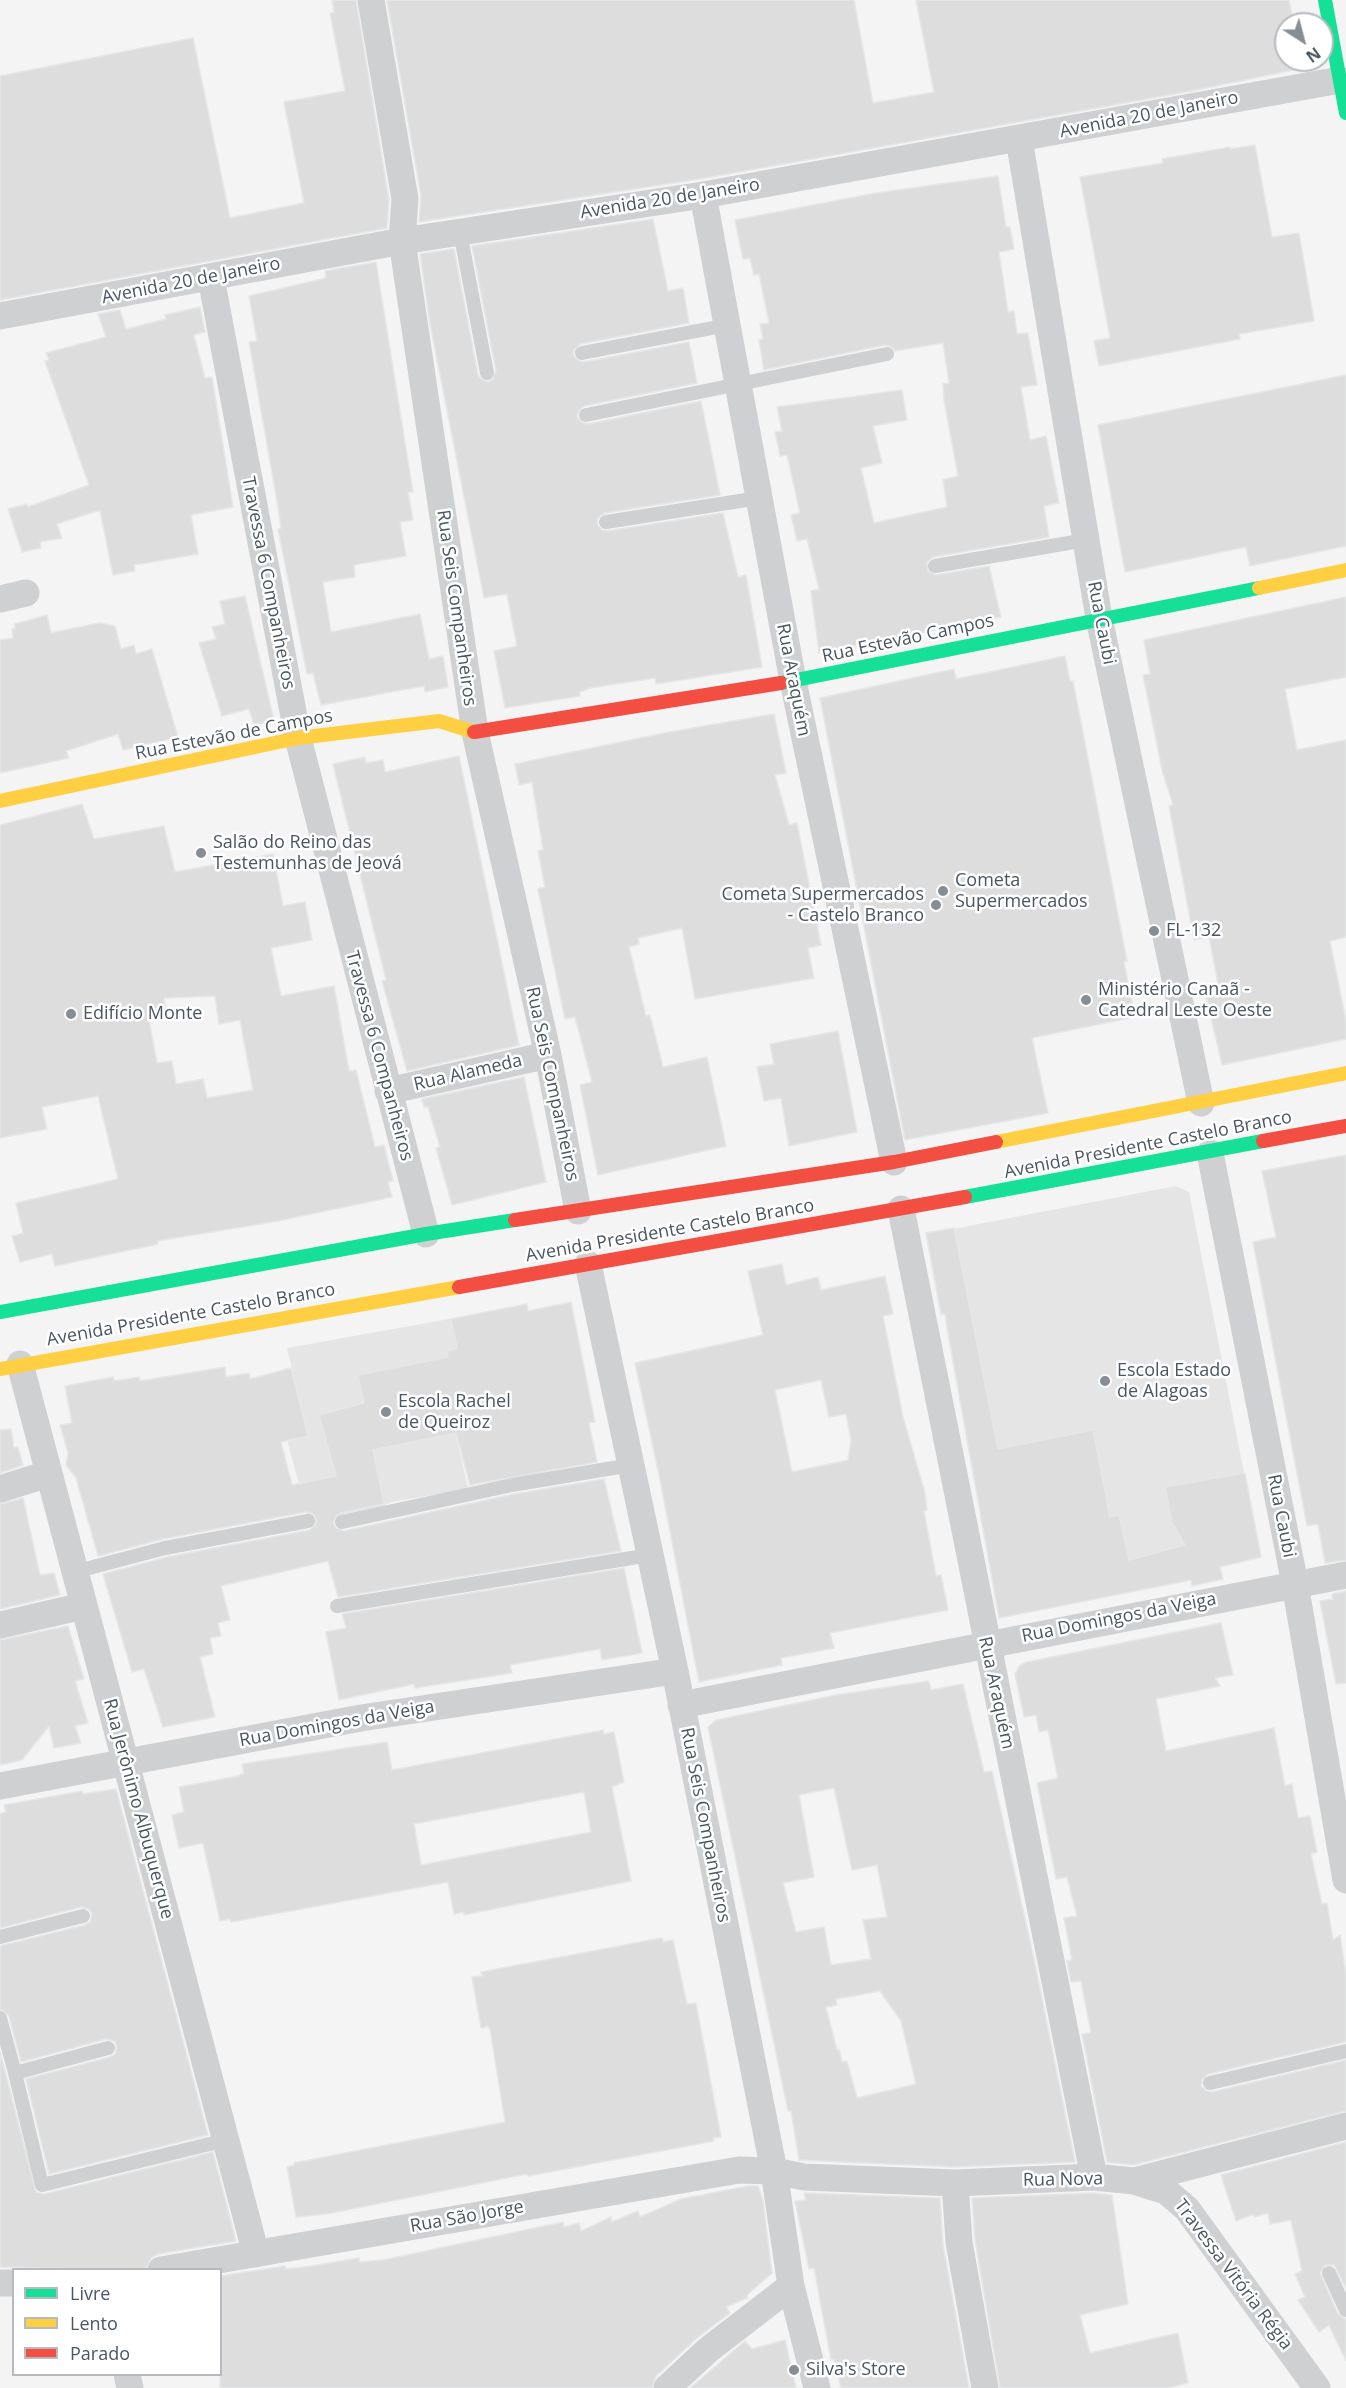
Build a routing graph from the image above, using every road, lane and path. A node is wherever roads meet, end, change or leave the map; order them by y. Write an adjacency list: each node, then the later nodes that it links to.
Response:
1 (371, 0): 9 (street, Rua Seis Companheiros)
2 (1325, 0): 3 (main road)
3 (1338, 29): 4 (main road)
4 (1340, 80): 5 (main road); 6 (street, Avenida 20 de Janeiro)
5 (1346, 113)
6 (1019, 139): 7 (street, Avenida 20 de Janeiro); 20 (street, Rua Caubi)
7 (704, 195): 8 (street, Avenida 20 de Janeiro); 12 (street, Rua Araquém)
8 (460, 232): 9 (street, Avenida 20 de Janeiro); 15 (lane)
9 (402, 241): 10 (street, Avenida 20 de Janeiro); 27 (street, Rua Seis Companheiros)
10 (211, 278): 11 (street, Avenida 20 de Janeiro); 28 (street, Travessa 6 Companheiros)
11 (0, 316)
12 (728, 325): 13 (lane); 16 (street, Rua Araquém)
13 (582, 352)
14 (887, 354): 16 (lane)
15 (487, 373)
16 (738, 384): 17 (lane); 18 (street, Rua Araquém)
17 (586, 415)
18 (759, 498): 19 (lane); 26 (street, Rua Araquém)
19 (606, 522)
20 (1086, 540): 21 (lane); 25 (street, Rua Caubi)
21 (935, 566)
22 (1346, 570): 25 (main road, Rua Estevão Campos)
23 (27, 593): 24 (street)
24 (0, 599)
25 (1099, 618): 26 (main road, Rua Estevão Campos); 33 (street, Rua Caubi)
26 (793, 681): 27 (main road, Rua Estevão Campos); 36 (street, Rua Araquém)
27 (475, 732): 28 (main road, Rua Estevão de Campos); 30 (street, Rua Seis Companheiros)
28 (298, 738): 29 (main road, Rua Estevão de Campos); 32 (street, Travessa 6 Companheiros)
29 (0, 801)
30 (548, 1055): 32 (street, Rua Alameda); 38 (street, Rua Seis Companheiros)
31 (1346, 1073): 33 (main road, Avenida Presidente Castelo Branco)
32 (388, 1091): 39 (street, Travessa 6 Companheiros)
33 (1201, 1103): 36 (main road, Avenida Presidente Castelo Branco)
34 (1346, 1126): 35 (main road, Avenida Presidente Castelo Branco)
35 (1210, 1153): 37 (main road, Avenida Presidente Castelo Branco); 51 (street, Rua Caubi)
36 (894, 1162): 38 (main road, Avenida Presidente Castelo Branco)
37 (901, 1209): 40 (main road, Avenida Presidente Castelo Branco); 55 (street, Rua Araquém)
38 (578, 1211): 39 (main road, Avenida Presidente Castelo Branco)
39 (426, 1234): 41 (main road, Avenida Presidente Castelo Branco)
40 (588, 1264): 42 (main road, Avenida Presidente Castelo Branco); 43 (street, Rua Seis Companheiros)
41 (0, 1312)
42 (10, 1366): 44 (street, Rua Jerônimo Albuquerque)
43 (631, 1465): 47 (lane); 48 (street, Rua Seis Companheiros)
44 (48, 1474): 45 (street); 49 (street, Rua Jerônimo Albuquerque)
45 (0, 1489)
46 (308, 1521): 49 (lane)
47 (342, 1522)
48 (650, 1555): 53 (lane); 56 (street, Rua Seis Companheiros)
49 (74, 1572): 52 (street, Rua Jerônimo Albuquerque)
50 (1346, 1575): 51 (street, Rua Domingos da Veiga)
51 (1295, 1584): 55 (street, Rua Domingos da Veiga); 60 (street, Rua Caubi)
52 (83, 1606): 54 (street); 58 (street, Rua Jerônimo Albuquerque)
53 (337, 1606)
54 (0, 1625)
55 (986, 1644): 57 (street, Rua Domingos da Veiga); 71 (street, Rua Araquém)
56 (675, 1671): 57 (street, Rua Seis Companheiros); 58 (street, Rua Domingos da Veiga)
57 (681, 1705): 70 (street, Rua Seis Companheiros)
58 (124, 1763): 59 (street, Rua Domingos da Veiga); 69 (street, Rua Jerônimo Albuquerque)
59 (0, 1786)
60 (1346, 1880)
61 (83, 1916): 62 (lane)
62 (0, 1937)
63 (0, 2018): 66 (lane)
64 (108, 2048): 66 (lane)
65 (1346, 2051): 67 (lane)
66 (15, 2073): 69 (lane)
67 (1210, 2084)
68 (1346, 2126): 72 (street, Rua Nova)
69 (226, 2140): 74 (street, Rua Jerônimo Albuquerque)
70 (774, 2171): 73 (street, Rua Nova); 74 (street, Rua São Jorge); 77 (street, Rua Seis Companheiros)
71 (1094, 2177): 72 (street, Rua Nova); 73 (street, Rua Nova)
72 (1134, 2181): 82 (street, Travessa Vitória Régia)
73 (955, 2183): 81 (street)
74 (256, 2254): 75 (street, Rua São Jorge)
75 (173, 2268)
76 (1329, 2273): 78 (lane)
77 (791, 2286): 79 (street); 80 (street, Rua Seis Companheiros)
78 (1346, 2310)
79 (667, 2388)
80 (818, 2388)
81 (986, 2388)
82 (1317, 2388)

